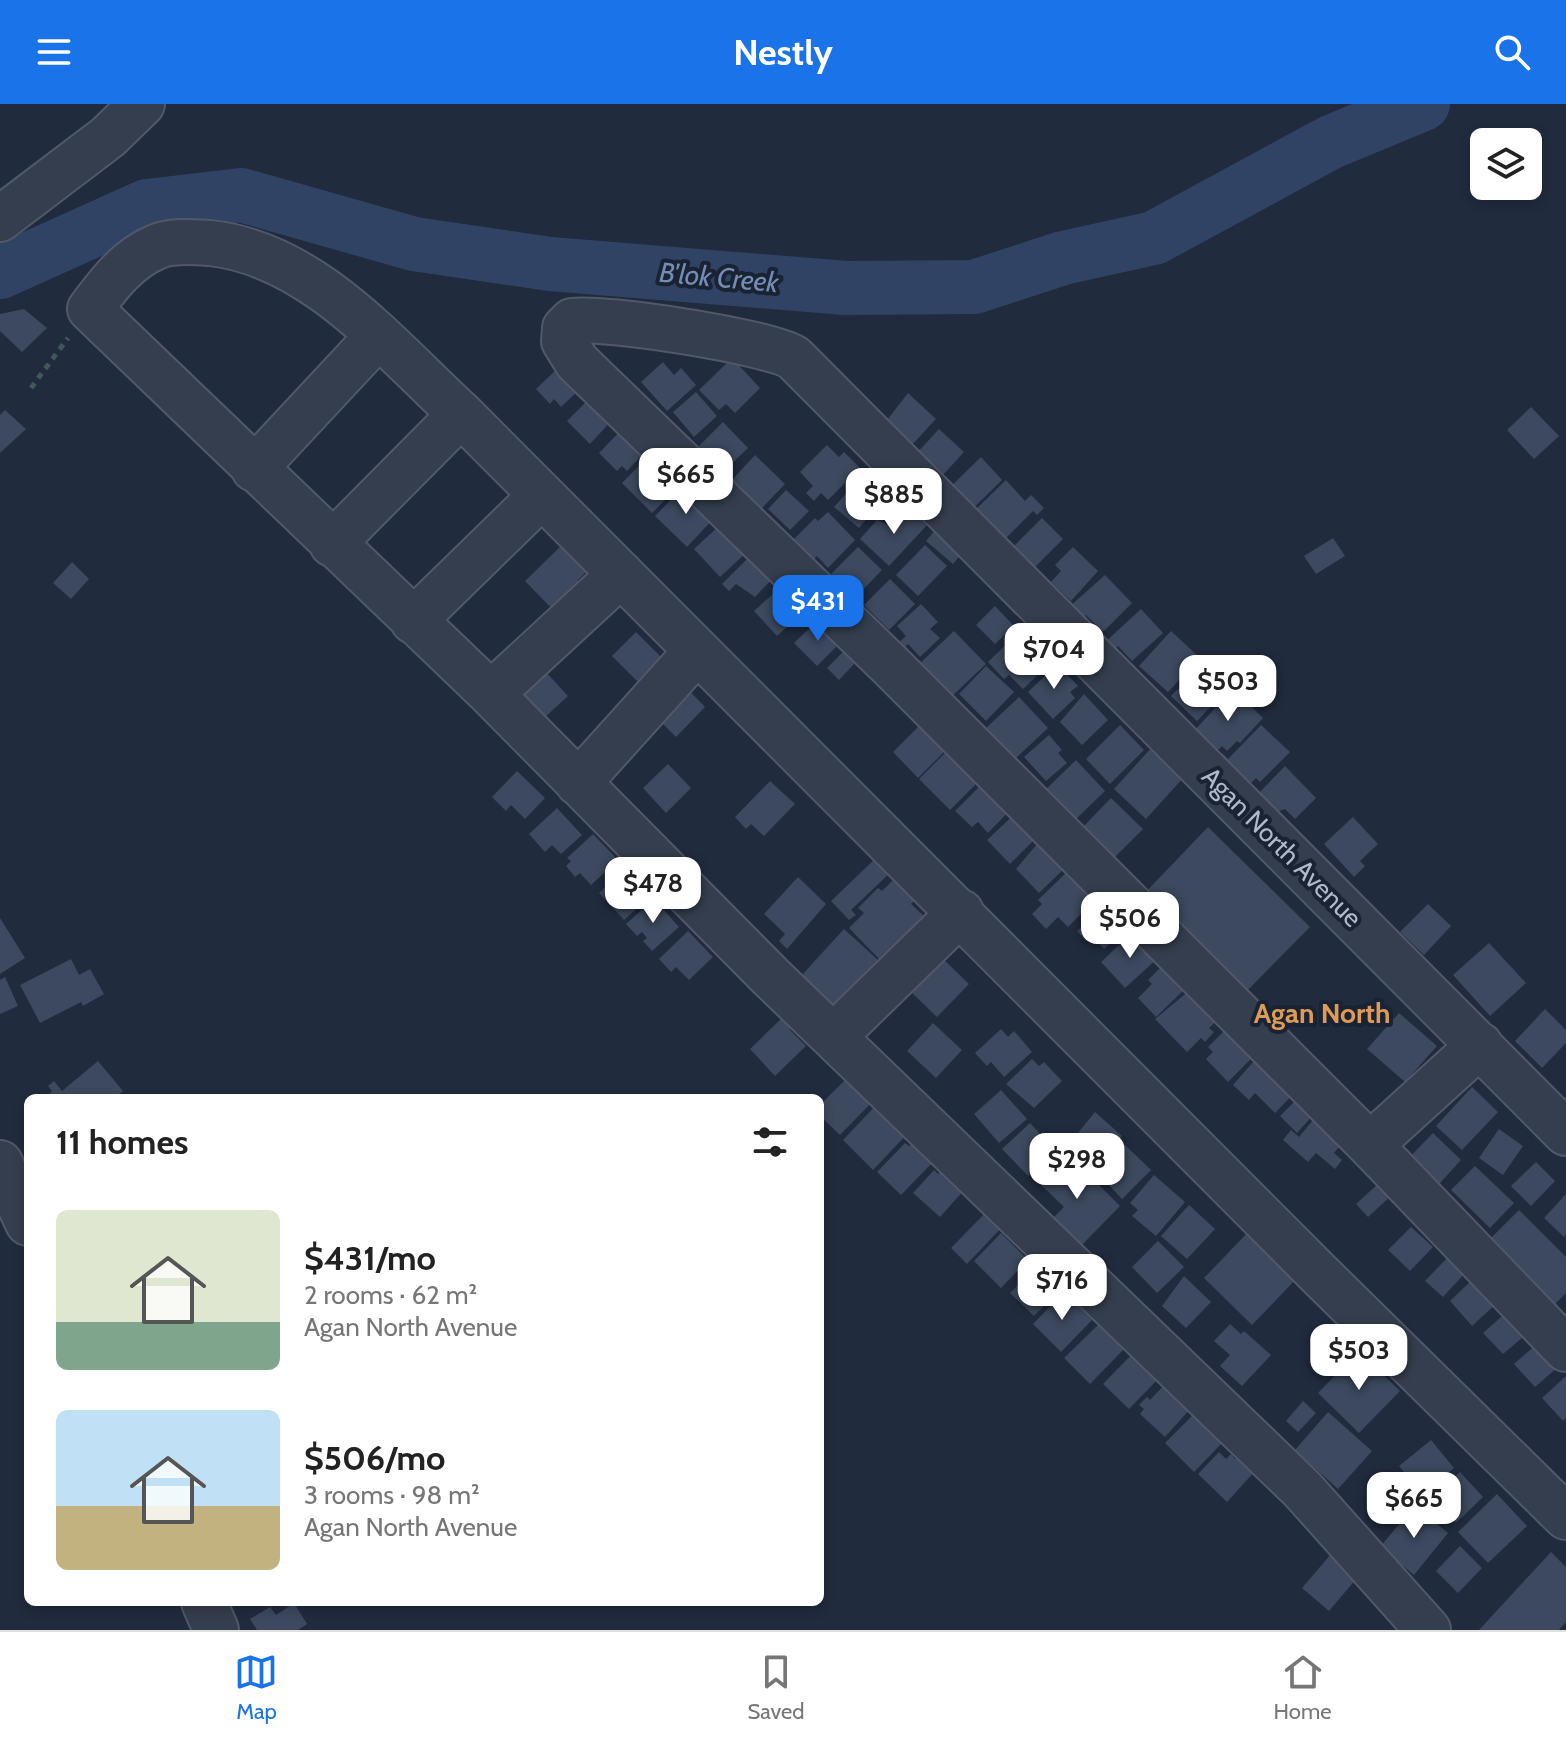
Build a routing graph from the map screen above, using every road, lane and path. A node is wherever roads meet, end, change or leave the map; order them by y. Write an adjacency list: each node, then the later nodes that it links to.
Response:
1 (142, 104): 2 (street)
2 (0, 219)
3 (90, 309): 4 (street); 5 (path); 7 (street)
4 (377, 337): 6 (street); 7 (street)
5 (31, 388)
6 (461, 414): 8 (street); 9 (street)
7 (254, 469): 9 (street)
8 (540, 497): 10 (street); 11 (street)
9 (332, 544): 11 (street)
10 (621, 574): 12 (street); 13 (street)
11 (413, 621): 13 (street)
12 (697, 651): 14 (street); 15 (street)
13 (491, 694): 14 (street)
14 (578, 783): 16 (street)
15 (961, 912): 16 (street); 23 (street)
16 (834, 1036): 26 (street)
17 (1480, 1045): 18 (street, Agan North Avenue); 19 (street); 19 (street, Agan North Avenue)
18 (1566, 1133)
19 (1370, 1145): 22 (street)
20 (0, 1163): 21 (street)
21 (24, 1214)
22 (1566, 1349)
23 (1566, 1517)
24 (206, 1606): 25 (street)
25 (216, 1630)
26 (1428, 1630)

